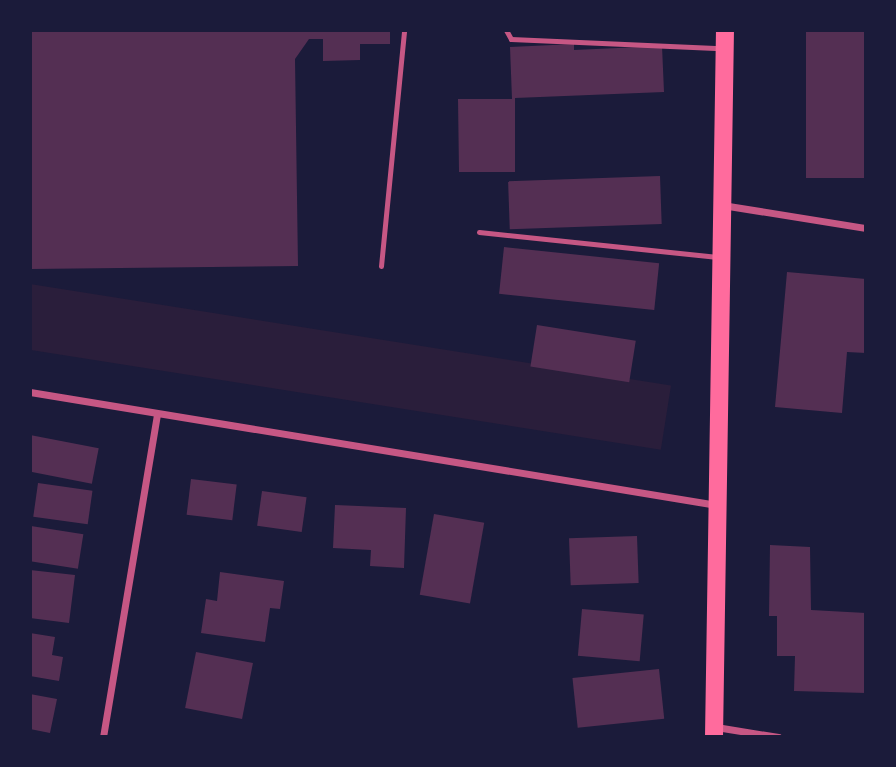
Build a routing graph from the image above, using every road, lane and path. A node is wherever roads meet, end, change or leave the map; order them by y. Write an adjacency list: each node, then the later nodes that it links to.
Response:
1 (404, 30): 8 (lane)
2 (506, 30): 3 (lane)
3 (724, 39): 4 (main road)
4 (722, 205): 5 (street); 7 (main road)
5 (866, 228)
6 (479, 232): 7 (lane)
7 (721, 257): 11 (main road)
8 (381, 266)
9 (30, 392): 10 (street)
10 (157, 412): 11 (street); 13 (street)
11 (718, 505): 12 (main road)
12 (714, 732): 14 (street)
13 (103, 737)
14 (778, 737)

